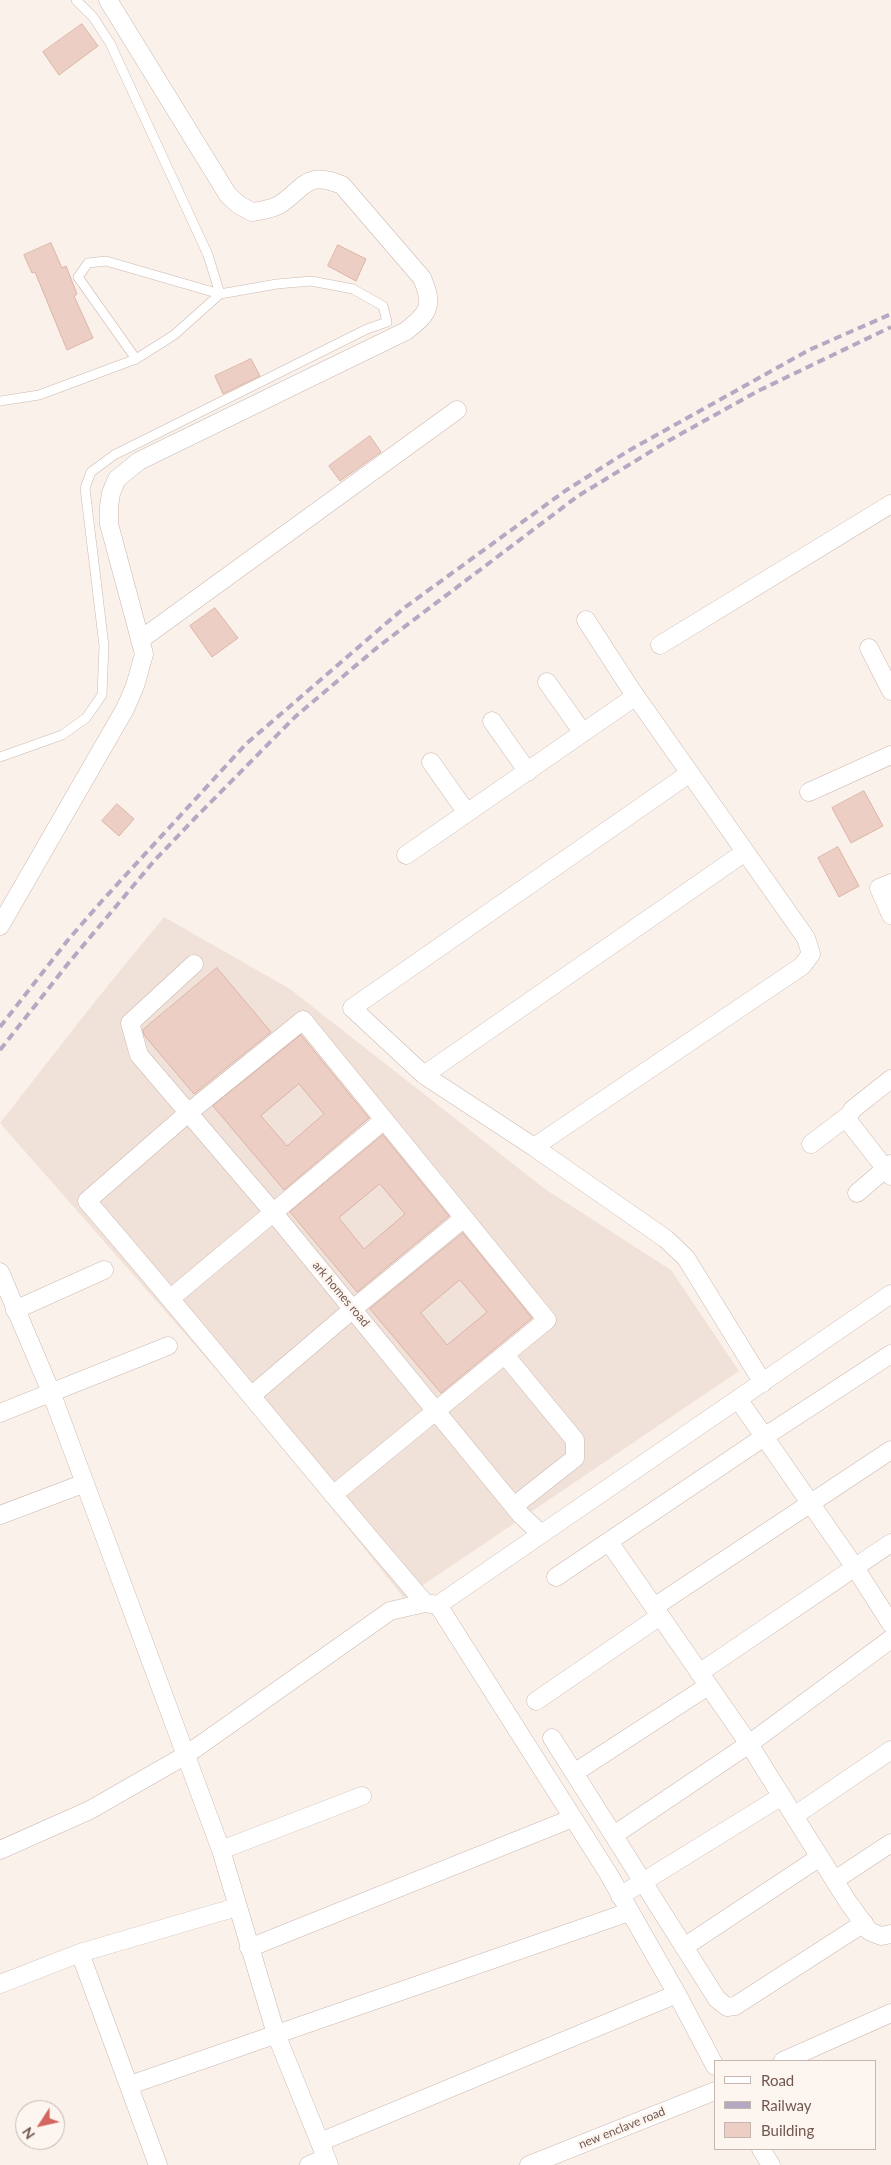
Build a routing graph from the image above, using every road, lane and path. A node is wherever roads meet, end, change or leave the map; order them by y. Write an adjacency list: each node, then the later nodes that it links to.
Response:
1 (76, 0): 3 (lane)
2 (108, 0): 9 (street)
3 (220, 294): 4 (lane); 4 (lane); 18 (lane)
4 (136, 359): 5 (lane)
5 (0, 401)
6 (457, 410): 9 (street)
7 (891, 504): 10 (street)
8 (586, 620): 14 (street)
9 (140, 640): 28 (street)
10 (660, 645)
11 (869, 648): 13 (street)
12 (548, 682): 16 (street)
13 (891, 691)
14 (636, 696): 16 (street); 21 (street)
15 (492, 721): 20 (street)
16 (583, 733): 20 (street)
17 (891, 755): 22 (street)
18 (0, 757)
19 (431, 762): 23 (street)
20 (528, 772): 23 (street)
21 (690, 773): 24 (street); 30 (street)
22 (809, 792)
23 (467, 813): 25 (street)
24 (745, 852): 30 (street); 36 (street)
25 (406, 855)
26 (891, 883): 27 (street)
27 (891, 915)
28 (0, 926)
29 (194, 964): 32 (street, ark homes road)
30 (424, 1075): 36 (street)
31 (891, 1079): 33 (street)
32 (188, 1113): 34 (street); 39 (street, ark homes road); 44 (street)
33 (849, 1115): 35 (street); 37 (street)
34 (384, 1120): 39 (street); 40 (street)
35 (811, 1144)
36 (534, 1147): 50 (street)
37 (889, 1170): 38 (street)
38 (857, 1193)
39 (273, 1212): 44 (street); 45 (street, ark homes road)
40 (464, 1218): 45 (street); 49 (street)
41 (104, 1270): 46 (street)
42 (0, 1272): 46 (street)
43 (891, 1294): 50 (street)
44 (171, 1298): 52 (street)
45 (353, 1309): 52 (street); 54 (street, ark homes road)
46 (15, 1310): 51 (street)
47 (168, 1346): 51 (street)
48 (891, 1354): 56 (street)
49 (505, 1355): 54 (street); 61 (street)
50 (763, 1383): 53 (street)
51 (51, 1392): 55 (street); 58 (street)
52 (251, 1396): 59 (street)
53 (738, 1399): 56 (street); 63 (street)
54 (437, 1410): 59 (street); 61 (street, ark homes road)
55 (0, 1413)
56 (764, 1437): 60 (street); 64 (street)
57 (891, 1450): 60 (street)
58 (85, 1483): 62 (street); 77 (street)
59 (333, 1495): 68 (street)
60 (810, 1502): 66 (street); 69 (street)
61 (514, 1506): 63 (street, ark homes road)
62 (0, 1516)
63 (541, 1534): 68 (street)
64 (609, 1542): 67 (street); 69 (street)
65 (891, 1543): 66 (street)
66 (854, 1566): 70 (street); 72 (street)
67 (556, 1577)
68 (431, 1604): 77 (street); 82 (street)
69 (657, 1612): 72 (street); 73 (street)
70 (891, 1624)
71 (891, 1639): 75 (street)
72 (704, 1679): 75 (street); 78 (street)
73 (536, 1702)
74 (552, 1738): 78 (street)
75 (749, 1744): 80 (street); 83 (street)
76 (891, 1750): 81 (street)
77 (186, 1755): 85 (street); 86 (street)
78 (574, 1773): 83 (street)
79 (362, 1796): 86 (street)
80 (782, 1796): 81 (street); 89 (street)
81 (794, 1816): 87 (street)
82 (573, 1818): 90 (street); 96 (street)
83 (614, 1835): 89 (street)
84 (891, 1843): 88 (street)
85 (0, 1850)
86 (221, 1850): 91 (street)
87 (820, 1857): 88 (street); 95 (street)
88 (835, 1880): 93 (street)
89 (643, 1882): 90 (street); 95 (street)
90 (620, 1896): 92 (street)
91 (237, 1906): 96 (street); 97 (street)
92 (629, 1912): 99 (street); 101 (street)
93 (864, 1923): 94 (street); 95 (street)
94 (891, 1934)
95 (684, 1947)
96 (249, 1948): 101 (street)
97 (80, 1953): 98 (street); 104 (street)
98 (0, 1984)
99 (677, 1994): 103 (street); 106 (street)
100 (891, 2013): 102 (street)
101 (276, 2034): 104 (street); 106 (street)
102 (784, 2060)
103 (714, 2064)
104 (130, 2085): 109 (street)
105 (714, 2091): 111 (street, new enclave road)
106 (320, 2142): 108 (street)
107 (763, 2150): 112 (street)
108 (327, 2162): 110 (street)
109 (158, 2165)
110 (309, 2165)
111 (529, 2165)
112 (771, 2165)

